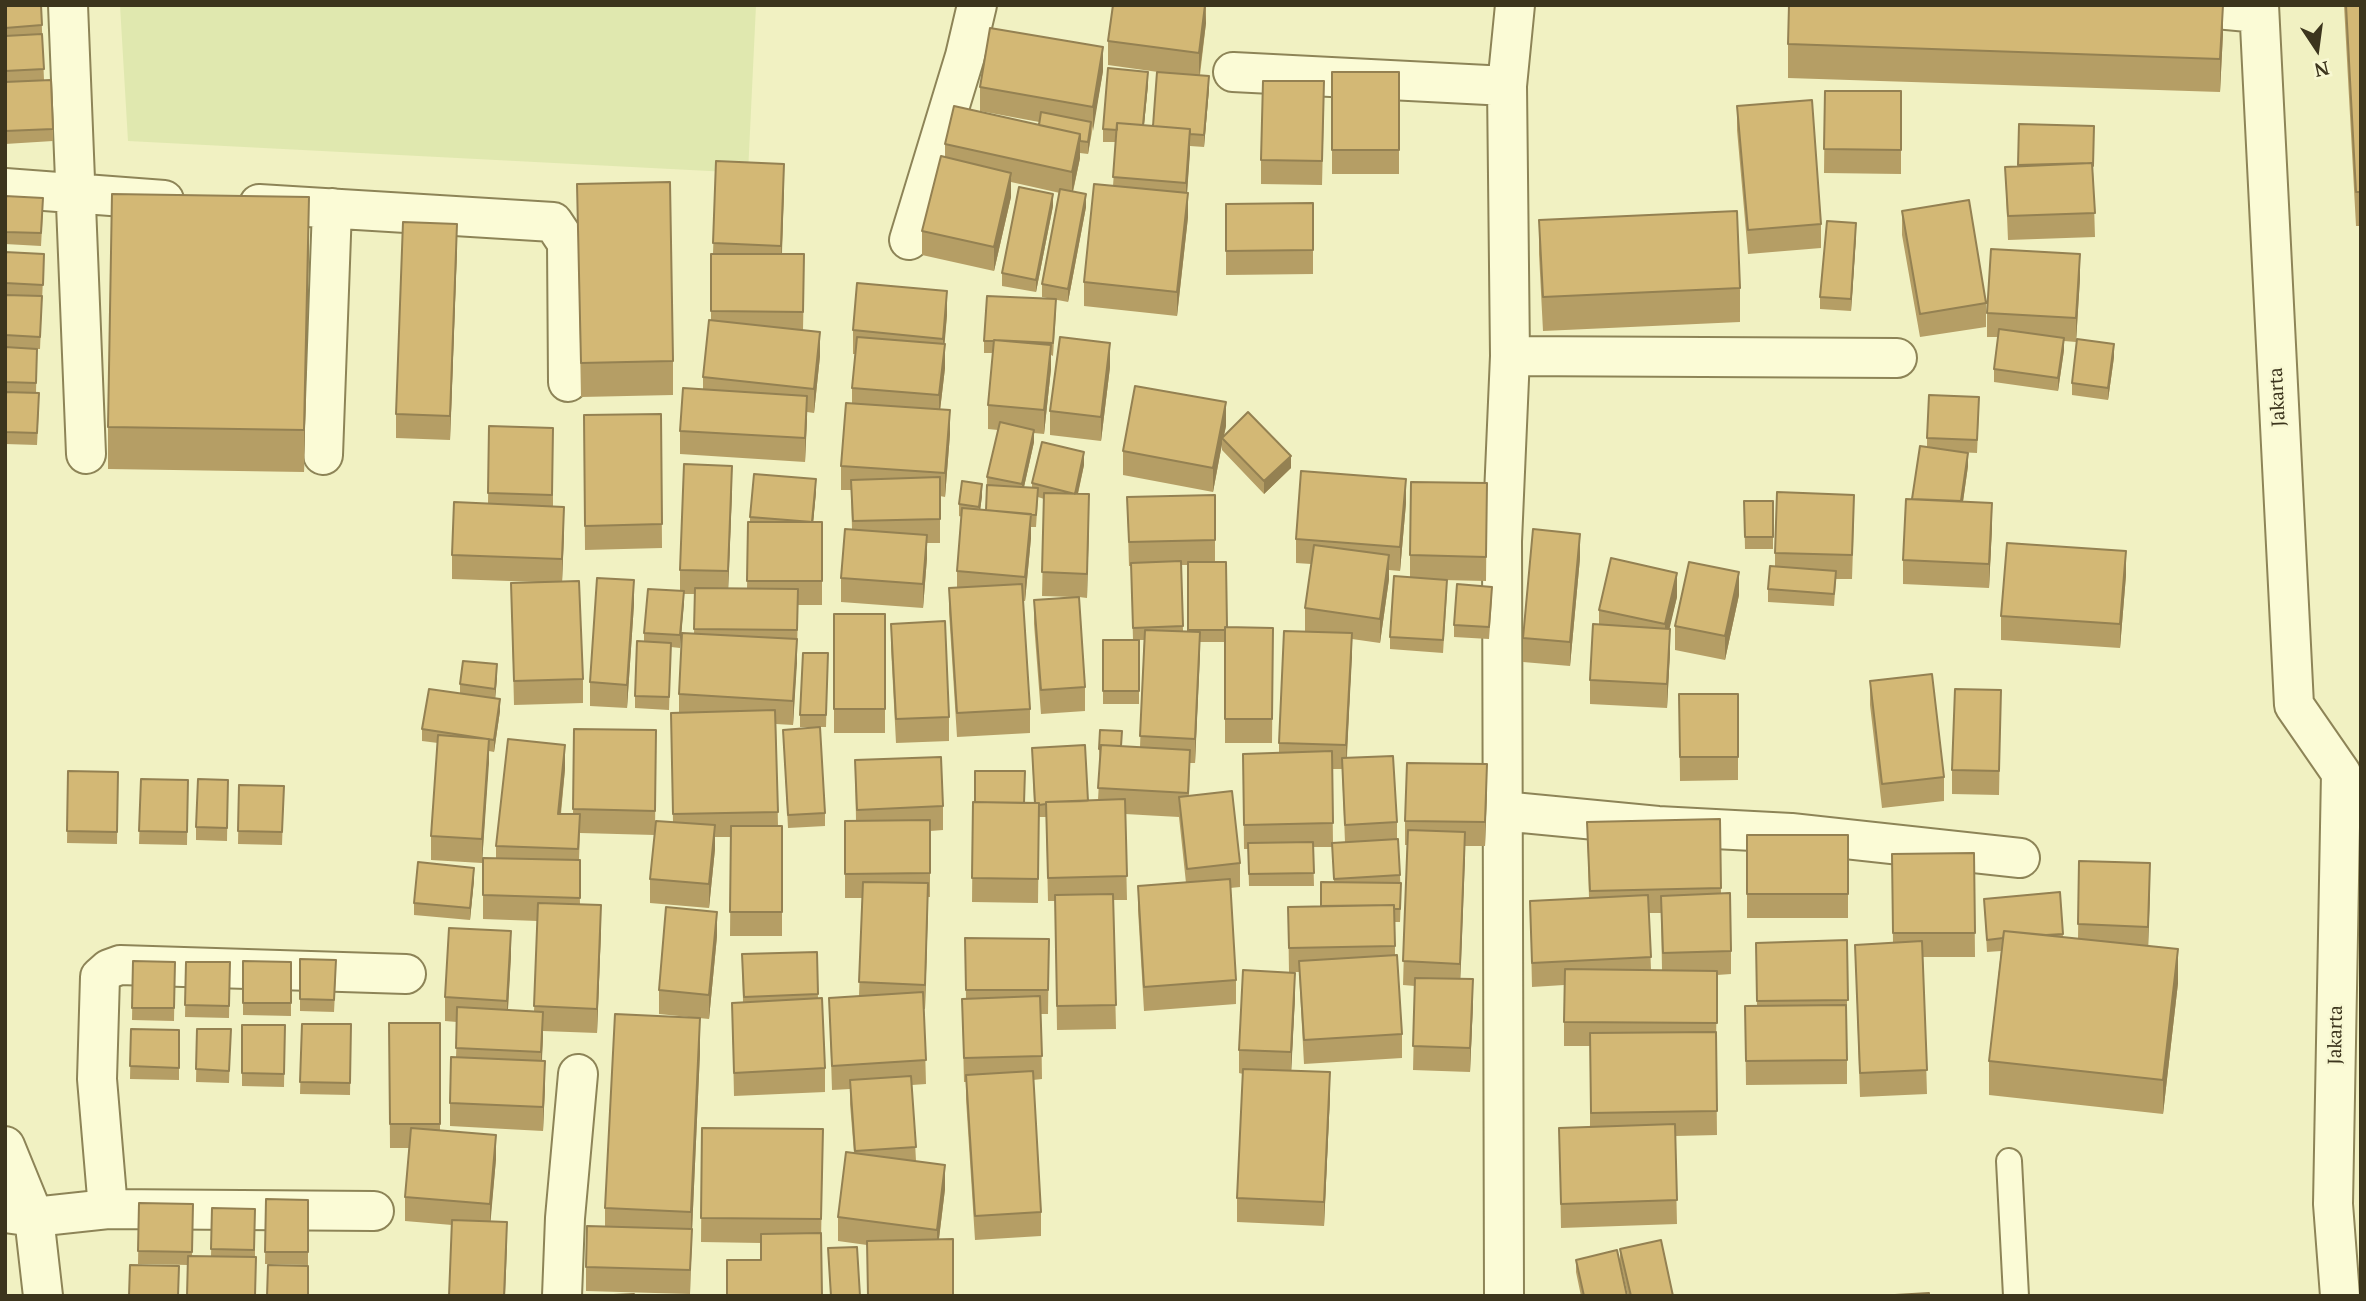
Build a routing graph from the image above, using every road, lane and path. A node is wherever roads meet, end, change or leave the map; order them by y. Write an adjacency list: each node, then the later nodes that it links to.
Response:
1 (68, 5): 9 (street)
2 (977, 5): 11 (street)
3 (1515, 5): 7 (street)
4 (2173, 5): 5 (street)
5 (2259, 9): 17 (street, Jakarta)
6 (1233, 72): 7 (street)
7 (1507, 86): 12 (street)
8 (5, 188): 9 (street)
9 (77, 195): 10 (street); 15 (street)
10 (332, 208): 14 (street); 16 (street)
11 (909, 240)
12 (1510, 356): 13 (street); 18 (street)
13 (1897, 358)
14 (568, 382)
15 (86, 454)
16 (323, 456)
17 (2351, 771): 31 (street, Jakarta)
18 (1502, 811): 19 (street); 29 (street)
19 (2020, 858)
20 (406, 974): 24 (street)
21 (578, 1074): 28 (street)
22 (5, 1146): 26 (street)
23 (2009, 1161): 30 (lane)
24 (108, 1209): 25 (street); 26 (street)
25 (374, 1211)
26 (20, 1215): 27 (street)
27 (43, 1296)
28 (562, 1296)
29 (1504, 1296)
30 (2016, 1296)
31 (2340, 1296)

